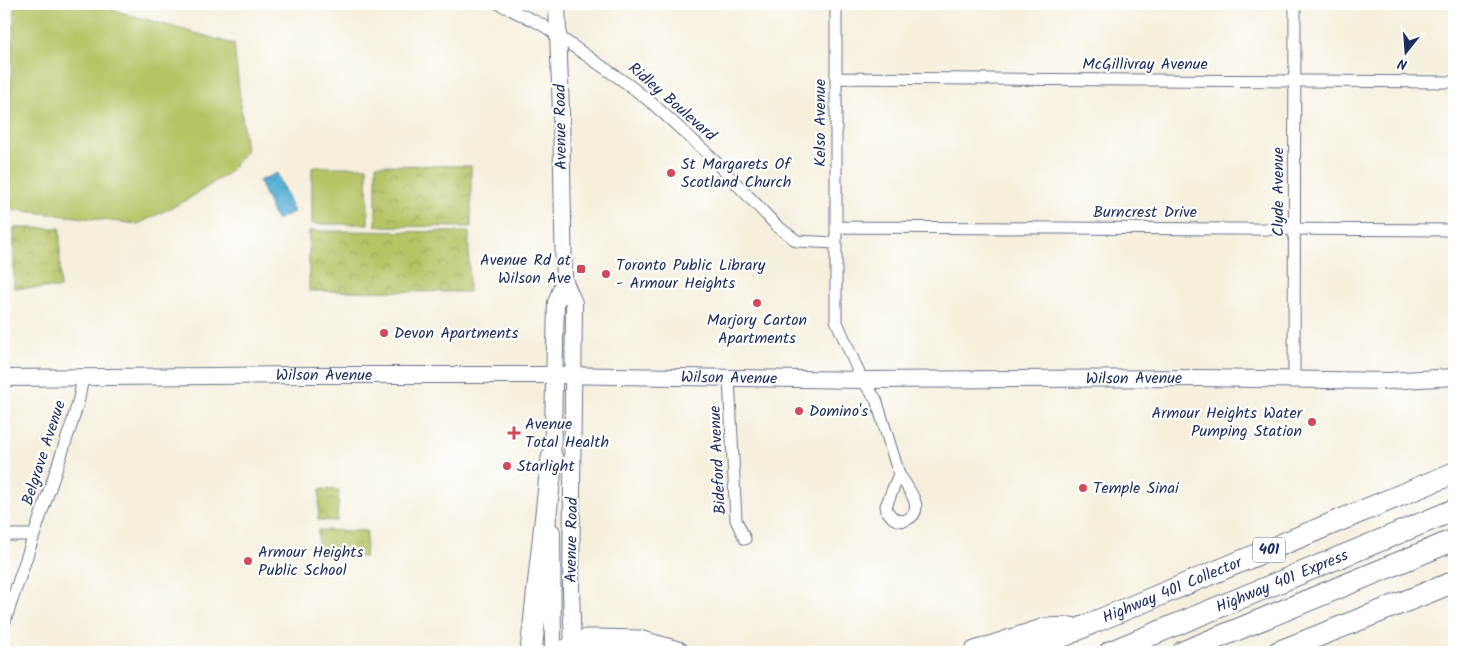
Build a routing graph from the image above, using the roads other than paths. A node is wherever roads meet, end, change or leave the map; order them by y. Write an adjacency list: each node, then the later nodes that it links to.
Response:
1 (499, 4): 5 (street, Ridley Boulevard)
2 (557, 4): 5 (main road, Avenue Road)
3 (836, 4): 6 (street, Kelso Avenue)
4 (1295, 4): 7 (street, Clyde Avenue)
5 (559, 36): 12 (street, Ridley Boulevard); 13 (main road, Avenue Road)
6 (836, 78): 7 (street, McGillivray Avenue); 9 (street, Kelso Avenue)
7 (1295, 81): 8 (street, McGillivray Avenue); 10 (street, Clyde Avenue)
8 (1454, 82)
9 (836, 227): 10 (street, Burncrest Drive); 12 (street, Kelso Avenue)
10 (1294, 229): 11 (street, Burncrest Drive); 21 (street, Clyde Avenue)
11 (1454, 230)
12 (835, 243): 20 (street)
13 (564, 280): 14 (main road, Avenue Road); 15 (main road, Avenue Road)
14 (554, 375): 15 (main road, Wilson Avenue); 16 (main road, Wilson Avenue); 22 (main road, Avenue Road)
15 (574, 375): 19 (main road, Wilson Avenue); 33 (main road, Avenue Road)
16 (83, 377): 18 (main road, Wilson Avenue); 27 (street, Belgrave Avenue)
17 (1454, 377): 21 (main road, Wilson Avenue)
18 (4, 378)
19 (729, 378): 20 (main road, Wilson Avenue); 28 (street, Bideford Avenue)
20 (862, 380): 21 (main road, Wilson Avenue); 24 (street)
21 (1294, 380)
22 (552, 458): 33 (main road, Avenue Road); 35 (highway)
23 (1454, 473): 32 (highway, Highway 401 Collector / 401)
24 (899, 474)
25 (1454, 510): 39 (highway, Highway 401 Express / 401)
26 (4, 535): 27 (street)
27 (34, 535): 31 (street, Belgrave Avenue)
28 (745, 539)
29 (1454, 540): 40 (highway, Highway 401 Express)
30 (1454, 582): 34 (highway)
31 (4, 624)
32 (1083, 627): 37 (highway); 38 (highway, Highway 401 Collector / 401)
33 (565, 651): 36 (highway)
34 (1281, 651)
35 (531, 652)
36 (678, 652)
37 (975, 652)
38 (1029, 652)
39 (1110, 652)
40 (1183, 652)

